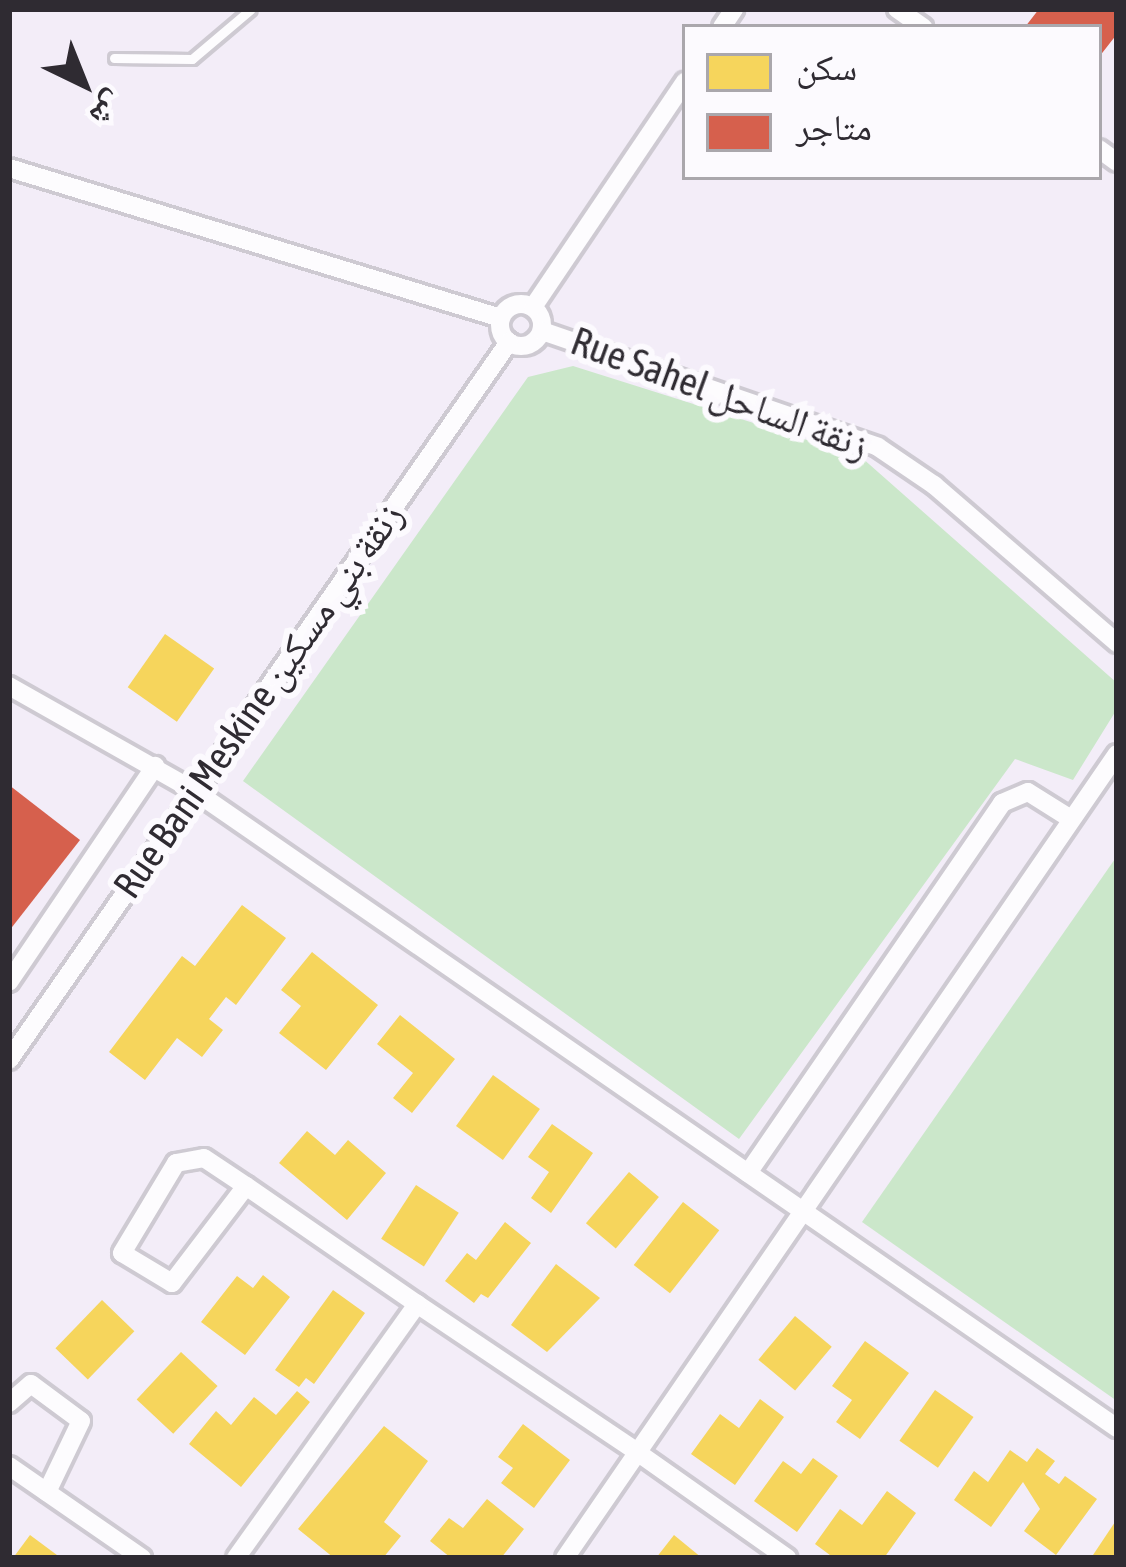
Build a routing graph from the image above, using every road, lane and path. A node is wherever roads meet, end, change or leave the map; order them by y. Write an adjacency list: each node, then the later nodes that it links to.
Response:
1 (251, 9): 2 (lane)
2 (114, 58)
3 (682, 86): 5 (street)
4 (9, 168): 6 (street)
5 (533, 307): 6 (street); 7 (street)
6 (501, 318): 8 (street)
7 (542, 331): 8 (street); 9 (street, Rue Sahel زنقة الساحل)
8 (509, 342): 13 (street, Rue Bani Meskine زنقة بني مسكين)
9 (1117, 643)
10 (9, 686): 12 (street)
11 (1117, 754): 14 (street)
12 (155, 766): 13 (street); 15 (street)
13 (193, 790): 16 (street, Rue Bani Meskine زنقة بني مسكين); 17 (street)
14 (1071, 819): 17 (street); 19 (street)
15 (9, 982)
16 (9, 1060)
17 (748, 1173): 19 (street)
18 (246, 1186): 18 (street); 20 (street)
19 (803, 1214): 22 (street); 23 (street)
20 (417, 1304): 23 (street); 27 (street)
21 (9, 1403): 25 (street)
22 (1117, 1428)
23 (637, 1452): 28 (street); 29 (street)
24 (9, 1466): 25 (street)
25 (47, 1492): 26 (street)
26 (142, 1558)
27 (236, 1558)
28 (565, 1558)
29 (787, 1558)

